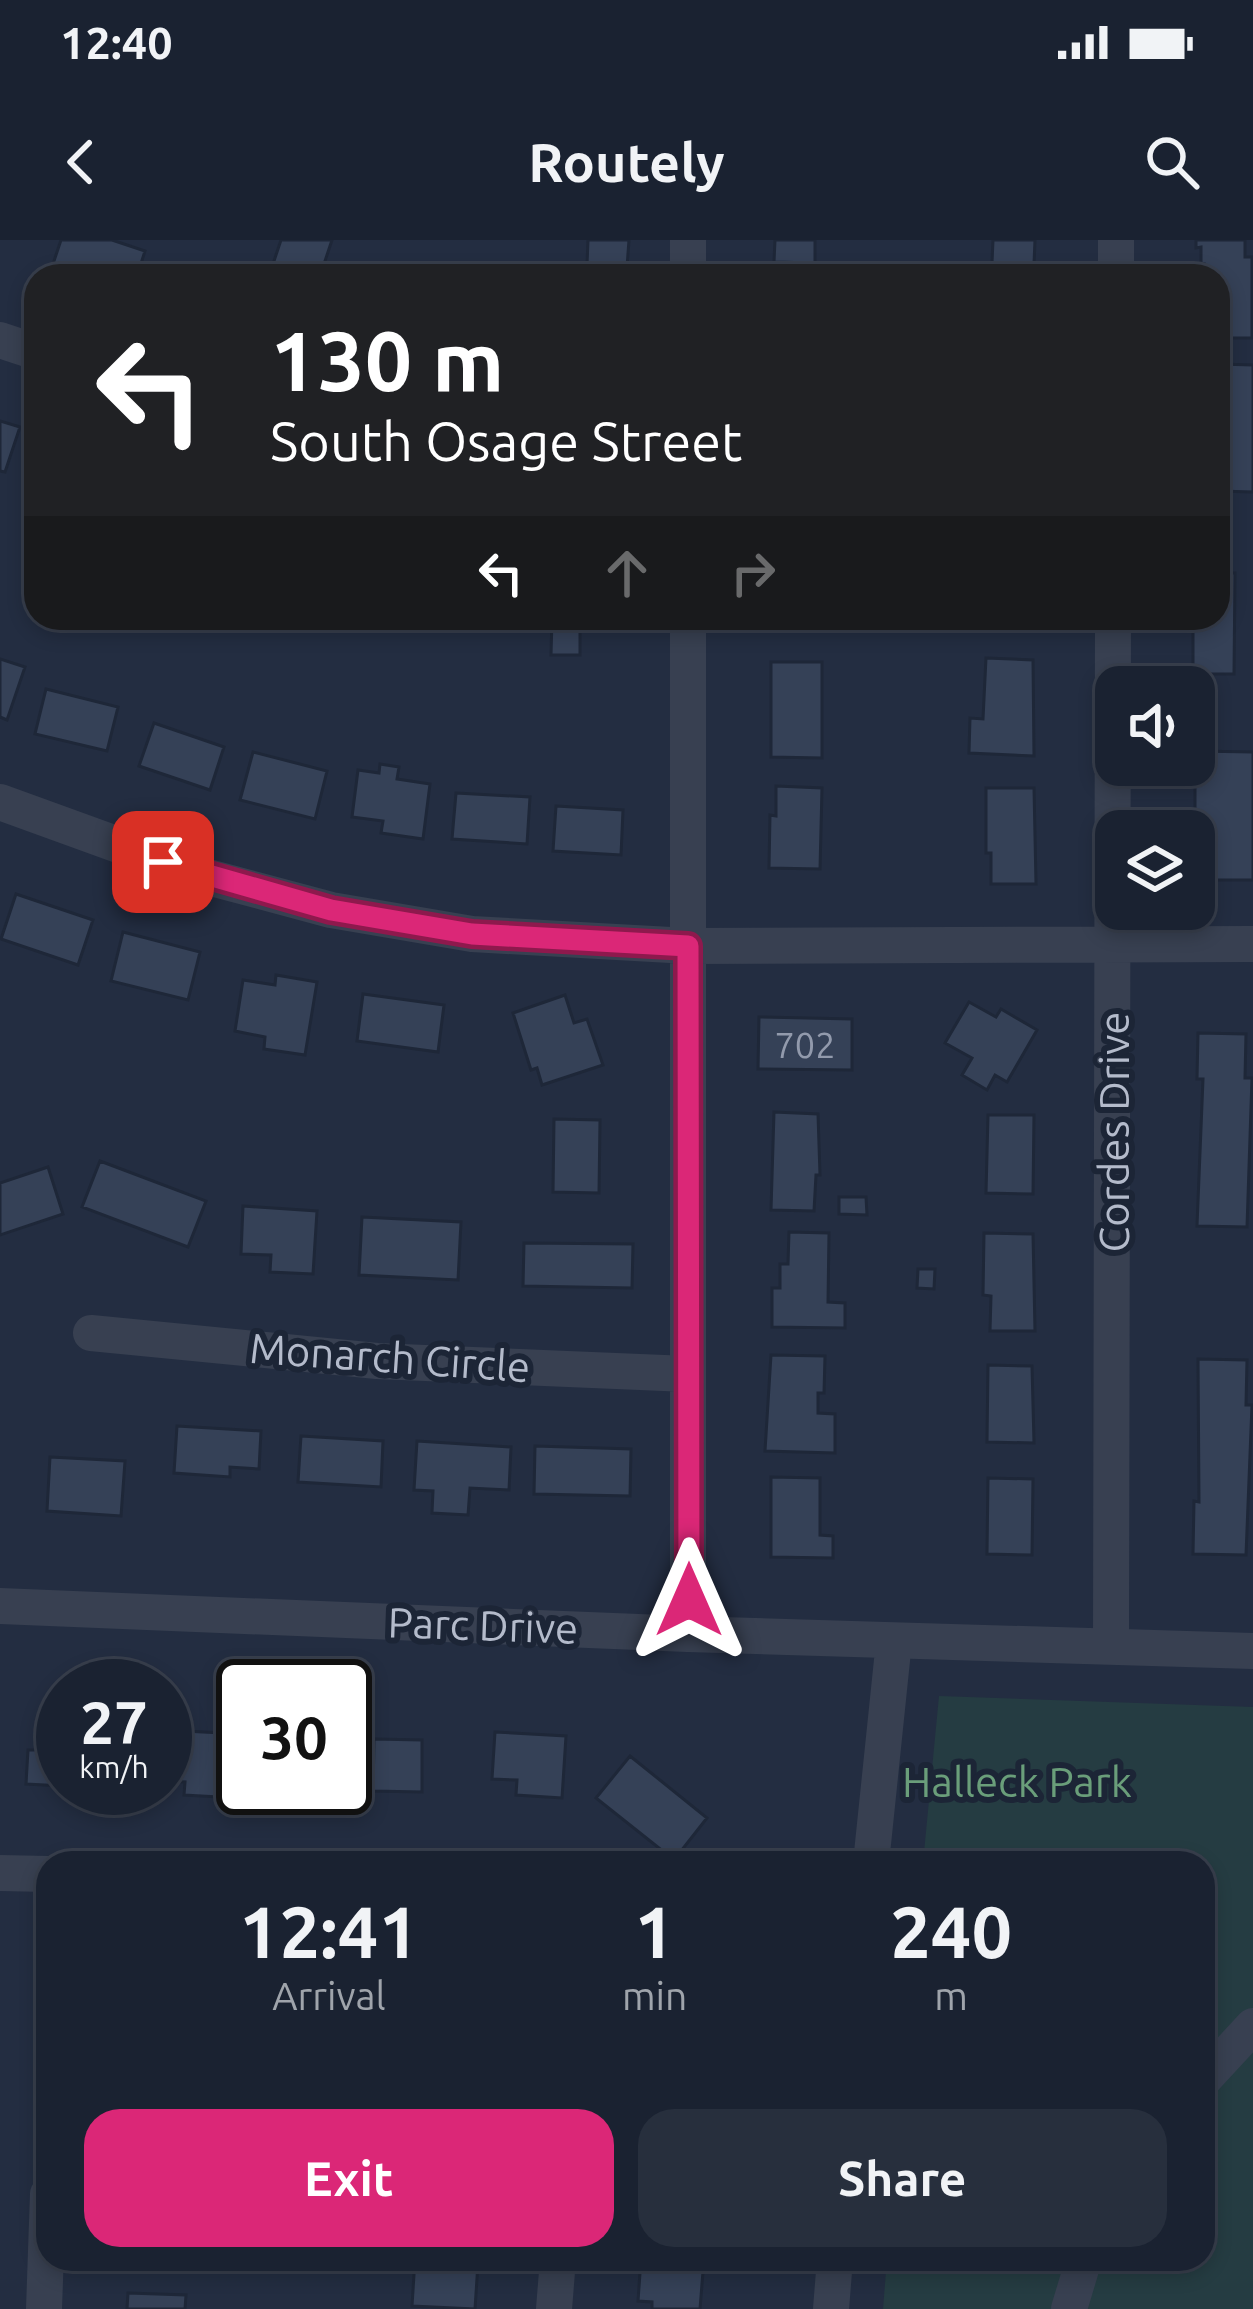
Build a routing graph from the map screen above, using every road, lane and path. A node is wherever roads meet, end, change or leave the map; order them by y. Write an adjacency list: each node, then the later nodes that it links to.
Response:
1 (688, 630): 6 (street)
2 (1113, 630): 4 (street, Cordes Drive)
3 (0, 802): 6 (street)
4 (1113, 944): 5 (street); 6 (street); 12 (street, Cordes Drive)
5 (1253, 944)
6 (688, 946): 8 (street)
7 (91, 1333): 8 (street, Monarch Circle)
8 (688, 1374): 10 (street)
9 (0, 1606): 10 (street, Parc Drive)
10 (688, 1634): 11 (street, Parc Drive)
11 (894, 1641): 12 (street, Parc Drive); 14 (street)
12 (1111, 1647): 13 (street, Parc Drive)
13 (1253, 1651)
14 (872, 1851)
15 (0, 1873): 16 (street)
16 (36, 1874)
17 (1253, 2026): 18 (street)
18 (1215, 2067)
19 (45, 2271): 23 (street)
20 (557, 2271): 24 (street)
21 (835, 2271): 25 (street)
22 (1080, 2271): 26 (street)
23 (44, 2309)
24 (554, 2309)
25 (831, 2309)
26 (1069, 2309)

